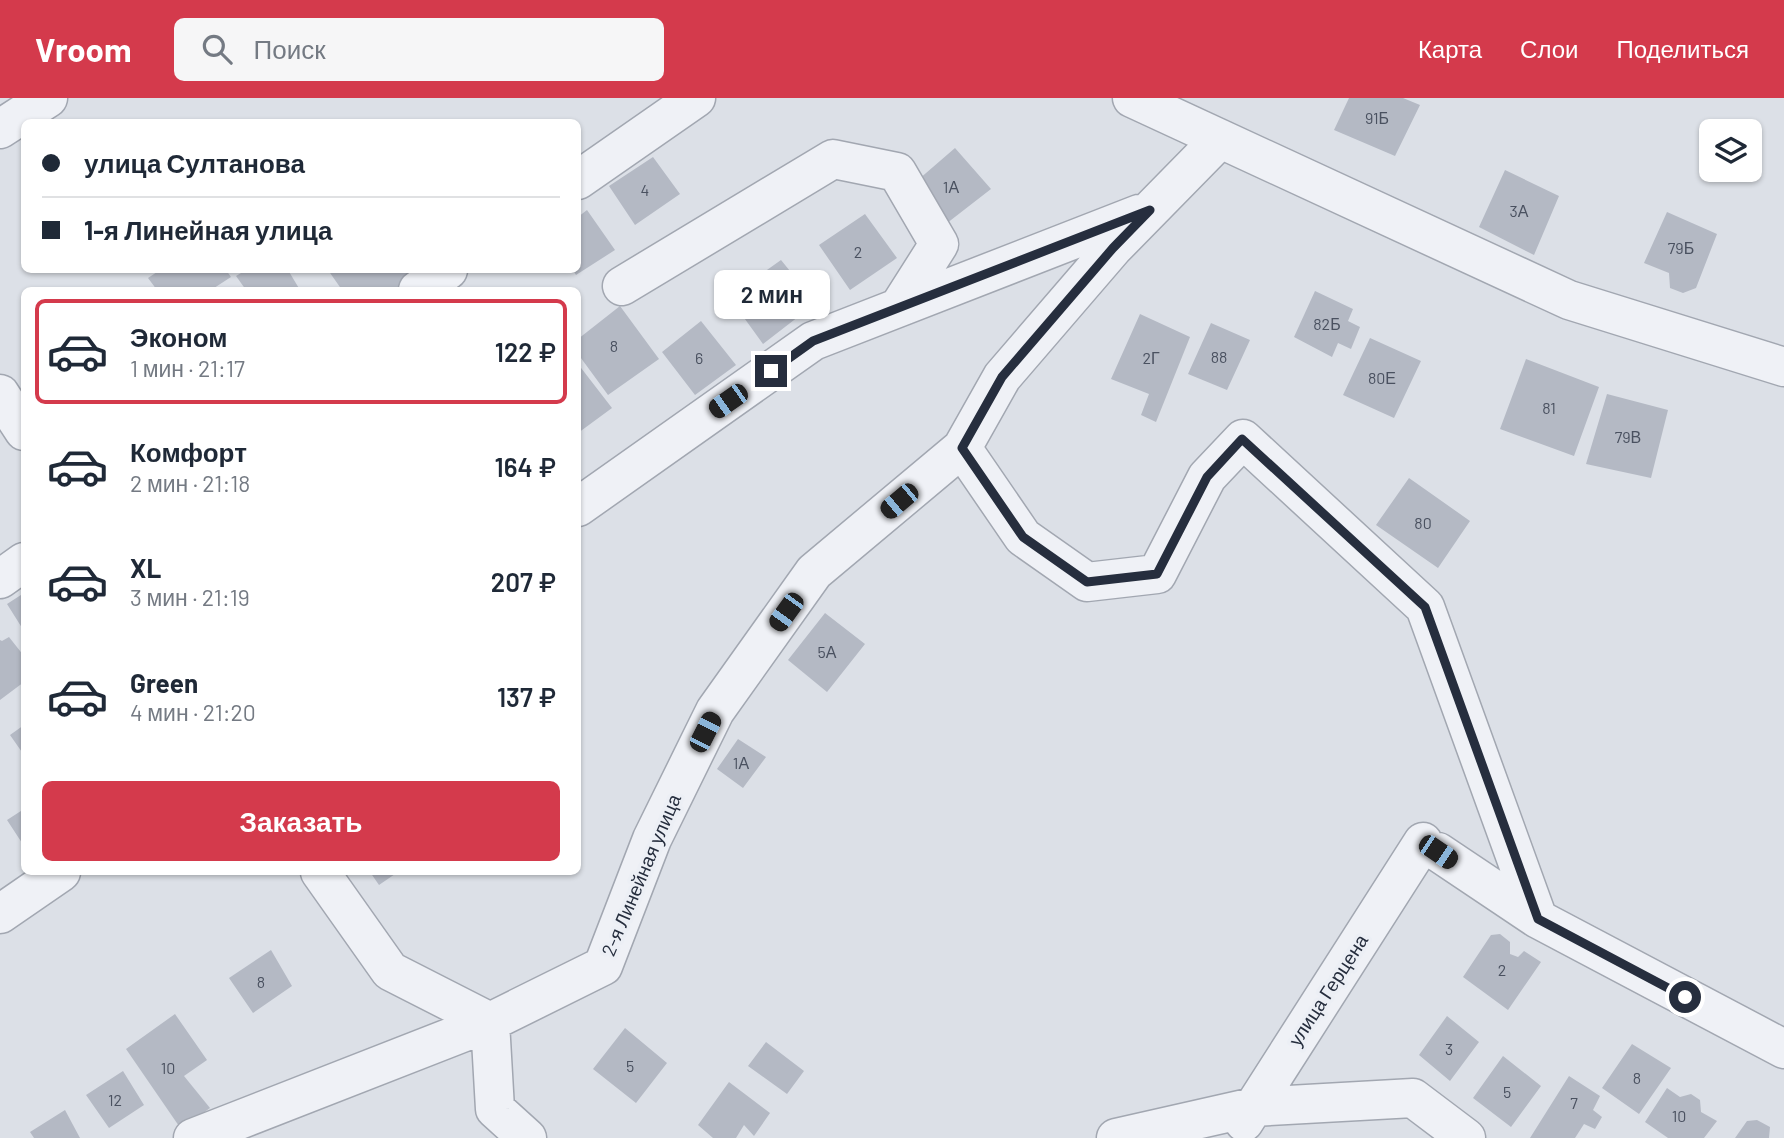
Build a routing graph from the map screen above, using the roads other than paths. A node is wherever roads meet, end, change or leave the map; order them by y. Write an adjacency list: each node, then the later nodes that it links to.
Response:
1 (48, 98): 4 (street)
2 (696, 98): 6 (street)
3 (1132, 98): 5 (street)
4 (0, 129)
5 (1220, 139): 7 (street); 12 (street)
6 (581, 178)
7 (1150, 210): 11 (street); 15 (street)
8 (444, 273): 10 (street)
9 (622, 286): 11 (street)
10 (422, 287)
11 (899, 307): 16 (street)
12 (1784, 367)
13 (0, 394): 14 (street)
14 (21, 426)
15 (962, 448): 22 (street); 23 (street, 2-я Линейная улица)
16 (581, 505)
17 (21, 564): 18 (street)
18 (0, 579)
19 (57, 875): 21 (street)
20 (322, 875): 23 (street)
21 (0, 914)
22 (1538, 919): 24 (street); 25 (street, улица Герцена)
23 (490, 1022): 26 (street, 2-я Линейная улица); 27 (street)
24 (1784, 1049)
25 (1253, 1107): 28 (street); 29 (street, улица Герцена); 30 (street)
26 (193, 1138)
27 (527, 1138)
28 (1116, 1138)
29 (1233, 1138)
30 (1466, 1138)

